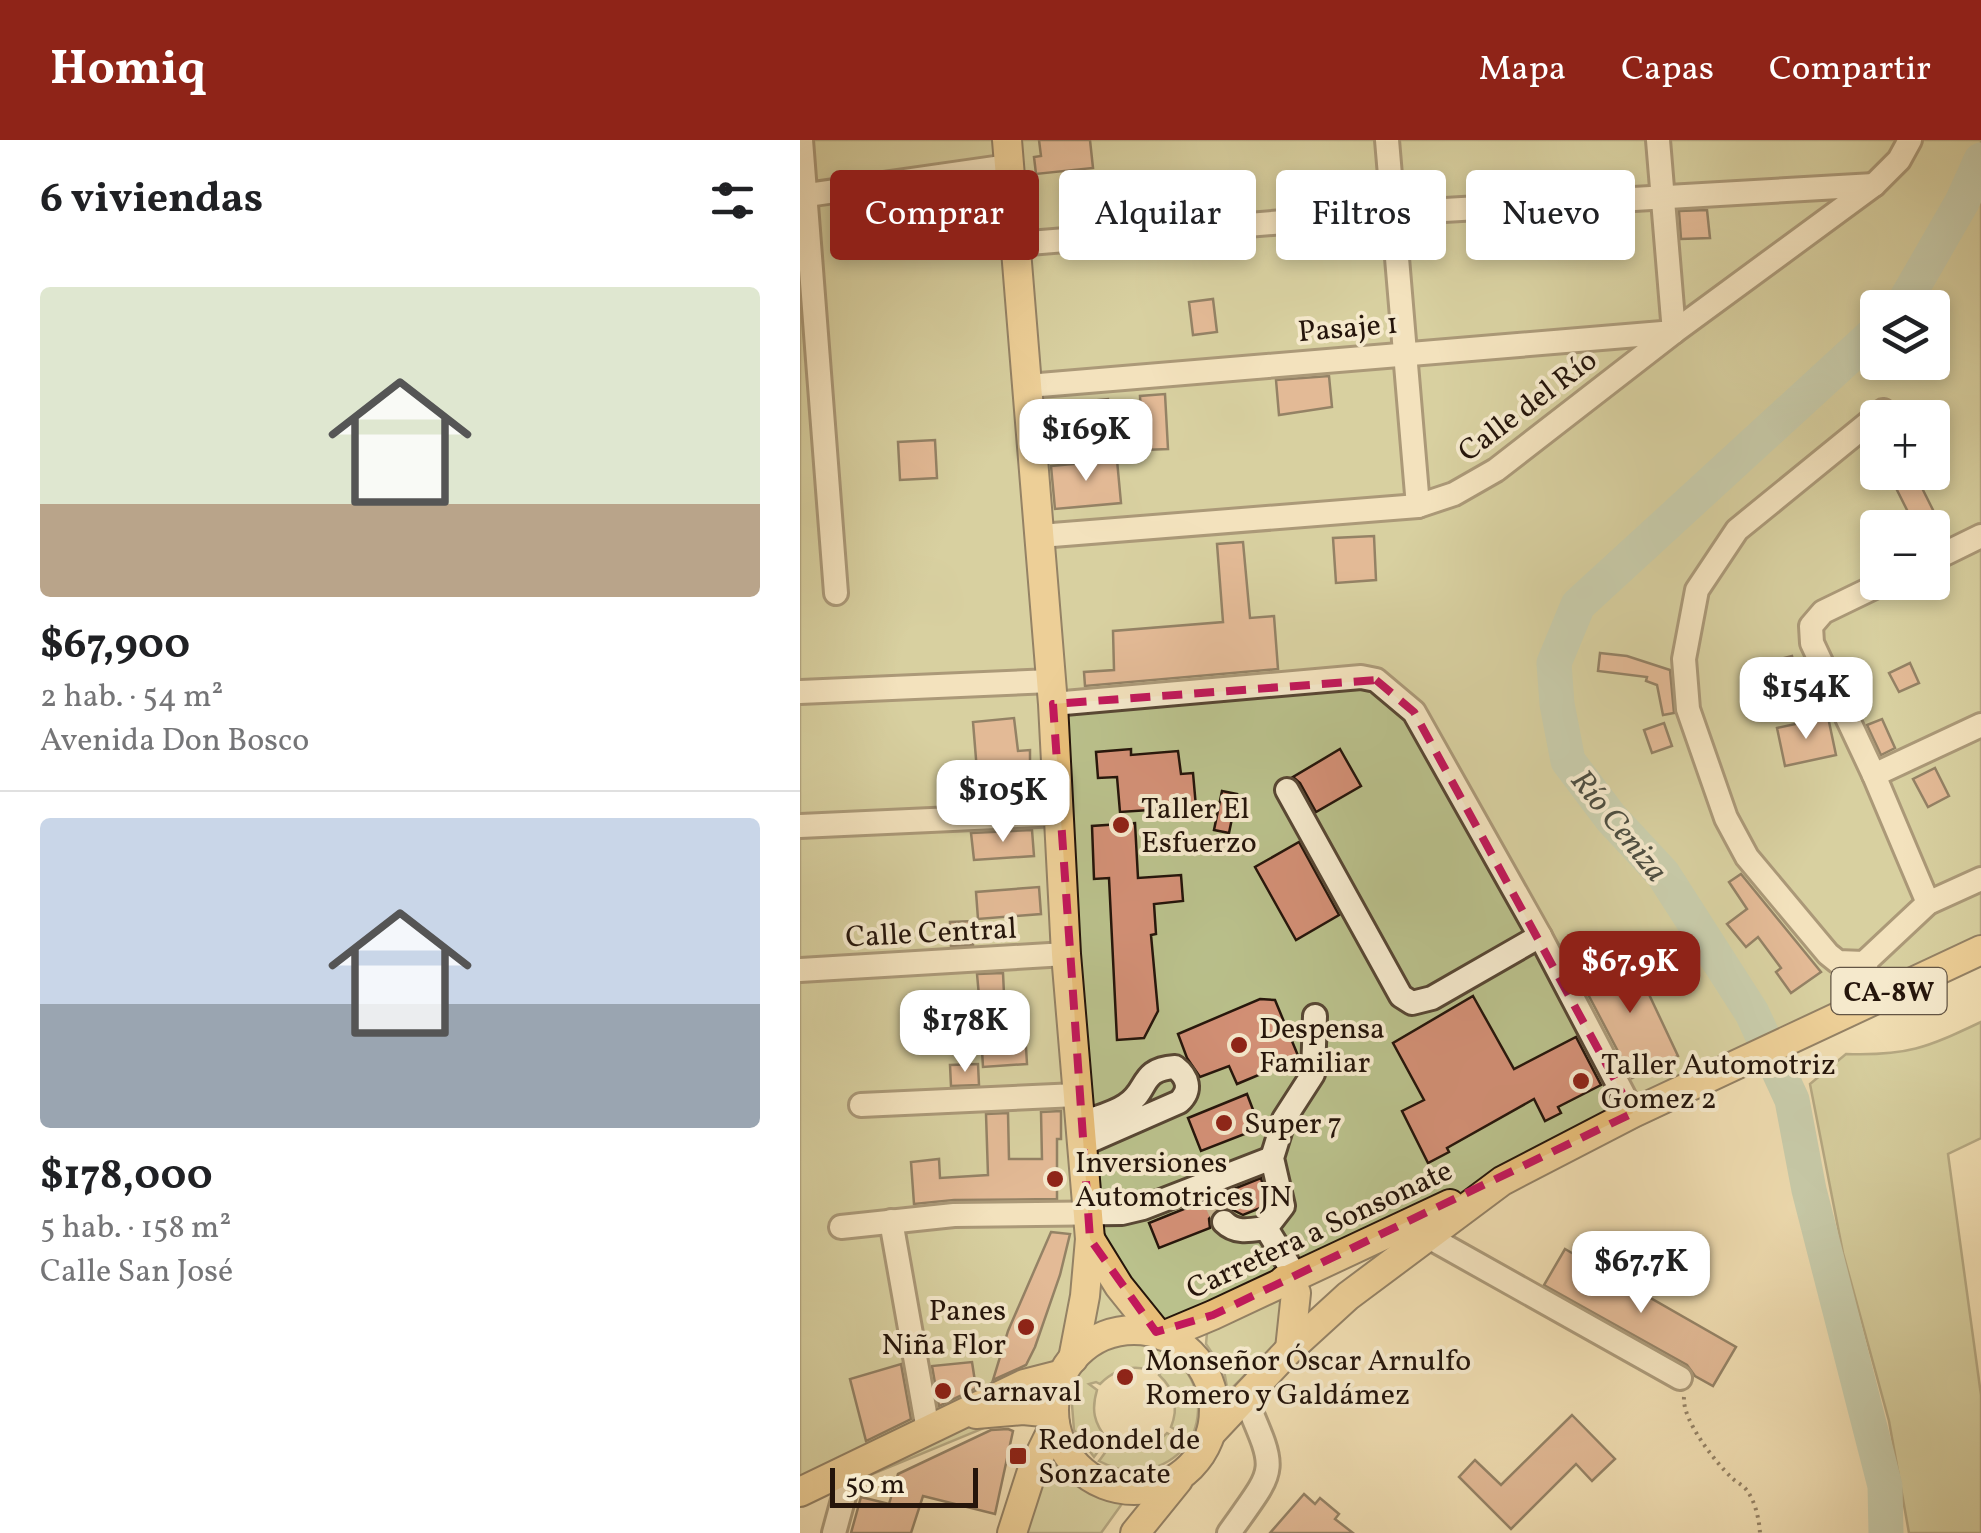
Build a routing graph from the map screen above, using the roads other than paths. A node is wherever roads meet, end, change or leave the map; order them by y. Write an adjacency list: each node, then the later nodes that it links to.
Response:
1 (801, 140): 8 (street)
2 (1387, 140): 6 (street)
3 (1658, 140): 9 (street)
4 (1910, 140): 7 (street, Calle del Río)
5 (1008, 153): 8 (street)
6 (1389, 170)
7 (1874, 185): 9 (street); 15 (street, Calle del Río)
8 (802, 196): 23 (street)
9 (1663, 198): 10 (street); 15 (street)
10 (1446, 211)
11 (1276, 223): 12 (street)
12 (1039, 242)
13 (1018, 260): 17 (main road)
14 (1397, 260): 16 (street)
15 (1674, 332): 16 (street, Pasaje 1); 19 (street, Calle del Río)
16 (1405, 352): 17 (street, Pasaje 1); 19 (street)
17 (1028, 386): 20 (main road)
18 (1860, 430): 37 (street)
19 (1418, 506): 20 (street, Calle del Río)
20 (1040, 536): 26 (main road)
21 (1981, 536): 22 (street)
22 (1950, 551)
23 (836, 593)
24 (1860, 594): 28 (street)
25 (800, 692): 26 (street)
26 (1052, 692): 30 (main road); 34 (street)
27 (1981, 725): 28 (street)
28 (1874, 775): 33 (street)
29 (1287, 790): 34 (street)
30 (1060, 814): 31 (street); 36 (main road)
31 (800, 826)
32 (1981, 879): 33 (street)
33 (1928, 903): 37 (street)
34 (1540, 936): 43 (street)
35 (1981, 950): 39 (main road, CA-8W)
36 (1066, 954): 38 (street, Calle Central); 41 (main road)
37 (1864, 963): 39 (street)
38 (800, 970)
39 (1876, 996): 43 (main road, CA-8W)
40 (1316, 1016): 44 (street)
41 (1077, 1095): 42 (street); 49 (main road)
42 (861, 1105)
43 (1633, 1113): 45 (main road)
44 (1272, 1158): 49 (street); 50 (street)
45 (1502, 1181): 51 (main road); 52 (main road, Carretera a Sonsonate)
46 (891, 1221): 48 (street); 49 (street); 60 (street)
47 (1224, 1222): 50 (street)
48 (842, 1227)
49 (1088, 1227): 53 (main road); 55 (main road)
50 (1266, 1228): 52 (street)
51 (1428, 1236): 54 (main road); 56 (street)
52 (1290, 1278): 53 (main road, Carretera a Sonsonate); 54 (main road)
53 (1159, 1334): 55 (main road); 61 (main road)
54 (1290, 1349): 57 (main road)
55 (1068, 1366): 58 (main road); 59 (main road)
56 (1680, 1378)
57 (1244, 1398): 61 (main road); 68 (street)
58 (961, 1416): 59 (main road); 60 (main road)
59 (1055, 1419): 63 (main road); 66 (main road)
60 (928, 1430): 62 (main road)
61 (1210, 1433): 63 (main road)
62 (852, 1467): 64 (main road); 65 (street)
63 (1186, 1471): 67 (main road)
64 (800, 1492)
65 (834, 1533)
66 (1012, 1533)
67 (1135, 1533)
68 (1229, 1533)

